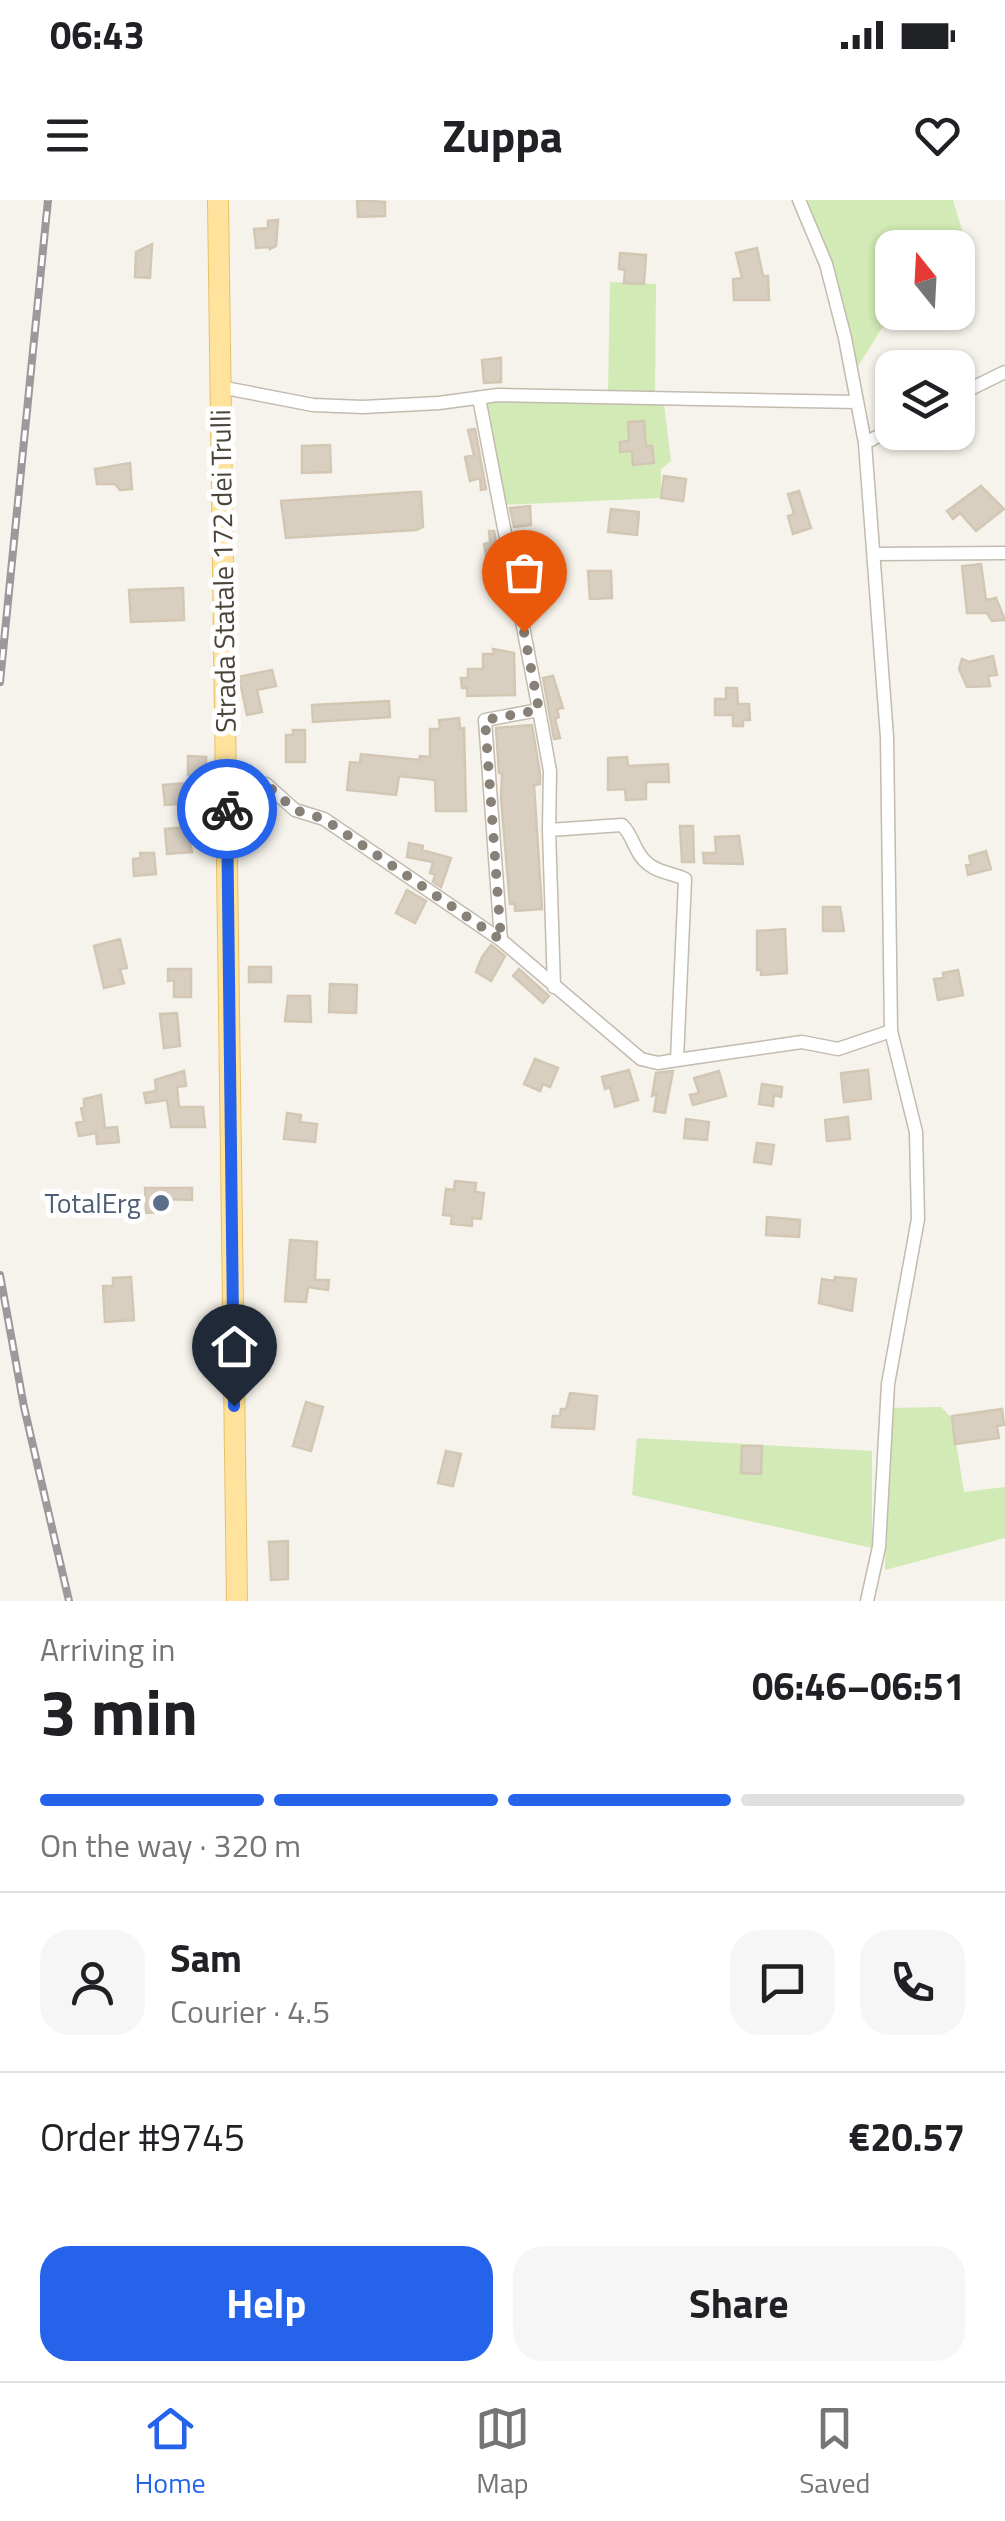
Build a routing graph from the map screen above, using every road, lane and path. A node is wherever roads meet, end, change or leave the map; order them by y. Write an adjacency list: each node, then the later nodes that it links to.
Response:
1 (218, 200): 4 (main road, Strada Statale 172 dei Trulli)
2 (800, 200): 7 (street)
3 (1005, 372): 5 (street)
4 (220, 386): 6 (street); 13 (main road, Strada Statale 172 dei Trulli)
5 (975, 387)
6 (480, 398): 7 (street); 12 (street)
7 (857, 402): 9 (street)
8 (875, 438): 9 (street)
9 (865, 443): 11 (street)
10 (1005, 552): 11 (street)
11 (874, 554): 17 (street)
12 (539, 710): 14 (street); 15 (street)
13 (227, 784): 15 (street); 19 (main road, Strada Statale 172 dei Trulli)
14 (549, 830): 16 (street); 18 (street)
15 (501, 940): 16 (street)
16 (554, 987): 18 (street)
17 (891, 1031): 18 (street); 20 (street)
18 (677, 1060)
19 (236, 1601)
20 (867, 1601)

